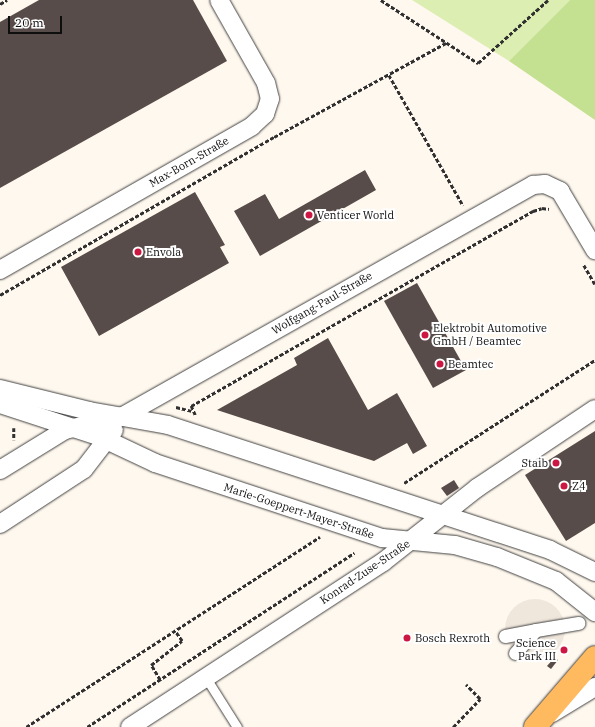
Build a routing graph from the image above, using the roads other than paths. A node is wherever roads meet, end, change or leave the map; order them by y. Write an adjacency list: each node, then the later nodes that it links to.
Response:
1 (218, 0): 3 (street, Max-Born-Straße)
2 (588, 254): 7 (street, Wolfgang-Paul-Straße)
3 (0, 270)
4 (0, 389): 7 (street)
5 (0, 404): 8 (street, Marie-Goeppert-Mayer-Straße)
6 (595, 409): 11 (street, Konrad-Zuse-Straße)
7 (123, 416): 8 (street, Wolfgang-Paul-Straße); 9 (street, Wolfgang-Paul-Straße); 11 (street)
8 (72, 427): 9 (street, Marie-Goeppert-Mayer-Straße); 10 (street, Wolfgang-Paul-Straße)
9 (107, 440): 12 (street, Wolfgang-Paul-Straße); 13 (street, Marie-Goeppert-Mayer-Straße)
10 (0, 470)
11 (444, 515): 13 (street, Konrad-Zuse-Straße); 14 (street)
12 (0, 524)
13 (410, 542): 15 (street, Marie-Goeppert-Mayer-Straße); 21 (street, Konrad-Zuse-Straße)
14 (593, 570)
15 (595, 612)
16 (578, 623): 17 (street)
17 (536, 630): 18 (street); 19 (street)
18 (505, 636)
19 (515, 653)
20 (595, 657): 23 (main road)
21 (206, 678): 24 (street, Konrad-Zuse-Straße); 25 (lane)
22 (595, 687): 23 (street)
23 (539, 723)
24 (130, 727)
25 (237, 727)

